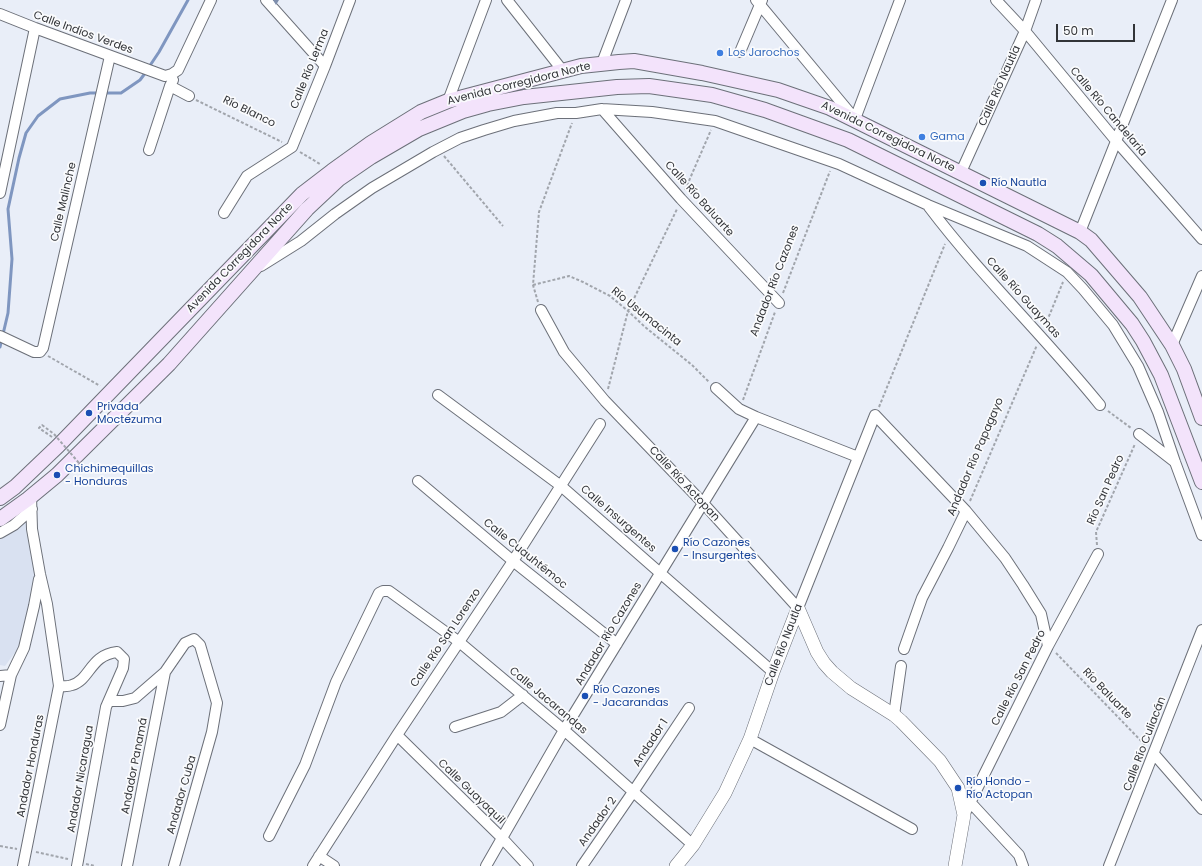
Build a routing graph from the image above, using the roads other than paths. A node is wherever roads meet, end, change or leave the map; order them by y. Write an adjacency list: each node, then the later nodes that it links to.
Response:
1 (211, 0): 19 (street)
2 (266, 0): 18 (street)
3 (350, 0): 18 (street, Calle Río Lerma)
4 (486, 0): 23 (street)
5 (507, 0): 20 (street)
6 (626, 0): 17 (street)
7 (900, 0): 25 (street)
8 (996, 0): 14 (street, Calle Río Candelaria)
9 (1036, 0): 14 (street, Calle Río Nautla)
10 (1172, 0): 26 (street)
11 (760, 2): 15 (street); 25 (street)
12 (0, 14): 13 (street, Calle Indios Verdes)
13 (35, 28): 16 (street, Calle Indios Verdes); 29 (street)
14 (1025, 31): 26 (street, Calle Río Candelaria); 28 (street, Calle Río Nautla)
15 (740, 52)
16 (110, 56): 19 (street, Calle Indios Verdes); 40 (street, Calle Malinche)
17 (602, 63): 20 (main road, Avenida Corregidora Norte); 25 (main road, Avenida Corregidora Norte)
18 (325, 66): 31 (street, Calle Río Lerma)
19 (178, 70): 21 (street)
20 (563, 71): 23 (main road, Avenida Corregidora Norte)
21 (170, 86): 22 (street); 27 (street)
22 (189, 96)
23 (448, 101): 51 (main road, Avenida Corregidora Norte)
24 (602, 109): 30 (street); 34 (street); 36 (street, Calle Río Baluarte)
25 (855, 119): 28 (main road, Avenida Corregidora Norte)
26 (1117, 142): 32 (street); 33 (street, Calle Río Candelaria)
27 (149, 150)
28 (961, 172): 32 (main road, Avenida Corregidora Norte)
29 (0, 193)
30 (928, 205): 39 (street); 46 (street, Calle Río Guaymas)
31 (224, 213)
32 (1080, 232): 41 (main road, Avenida Corregidora Norte)
33 (1202, 239)
34 (252, 271): 38 (main road, Avenida Corregidora Norte); 52 (main road, Avenida Corregidora Norte)
35 (1202, 276): 41 (street)
36 (779, 303)
37 (541, 310): 60 (street, Calle Río Actopan)
38 (1120, 310): 39 (street); 42 (main road, Avenida Corregidora Norte)
39 (1113, 325): 43 (street)
40 (0, 336)
41 (1172, 346): 48 (main road, Avenida Corregidora Norte)
42 (1155, 362): 43 (street); 56 (main road, Avenida Corregidora Norte)
43 (1138, 366): 54 (street)
44 (716, 388): 47 (street)
45 (438, 395): 57 (street, Calle Insurgentes)
46 (1100, 405)
47 (756, 417): 53 (street); 60 (street, Andador Río Cazones)
48 (1202, 418)
49 (600, 424): 57 (street, Calle Río San Lorenzo)
50 (1139, 434): 54 (street)
51 (61, 435): 52 (main road); 58 (main road, Avenida Corregidora Norte)
52 (80, 457): 59 (main road, Avenida Corregidora Norte)
53 (858, 457): 61 (street, Calle Río Nautla); 69 (street, Calle Río Nautla)
54 (1175, 462): 64 (street)
55 (418, 481): 66 (street, Calle Cuauhtémoc)
56 (1202, 482)
57 (561, 486): 66 (street, Calle Río San Lorenzo); 67 (street, Calle Insurgentes)
58 (0, 498)
59 (31, 503): 62 (main road, Avenida Corregidora Norte); 63 (street); 68 (street, Andador Honduras)
60 (703, 503): 67 (street, Andador Río Cazones); 69 (street, Calle Río Actopan)
61 (966, 511): 73 (street); 74 (street, Andador Río Papagayo)
62 (0, 520)
63 (0, 533)
64 (1202, 535)
65 (1098, 554): 73 (street, Calle Río San Pedro)
66 (512, 561): 71 (street, Calle Río San Lorenzo); 72 (street, Calle Cuauhtémoc)
67 (660, 572): 72 (street, Andador Río Cazones); 77 (street, Calle Insurgentes)
68 (40, 574): 78 (street); 80 (street, Andador Honduras)
69 (798, 608): 77 (street, Calle Río Nautla); 84 (street, Calle Río Actopan)
70 (1202, 630): 90 (street, Calle Río Culiacán)
71 (458, 641): 81 (street, Calle Jacarandas); 88 (street, Calle Río San Lorenzo); 96 (street, Calle Jacarandas)
72 (617, 644): 87 (street, Andador Río Cazones)
73 (1048, 646): 92 (street, Calle Río San Pedro)
74 (904, 649)
75 (901, 666): 84 (street)
76 (166, 672): 82 (street); 102 (street, Andador Panamá); 103 (street, Andador Cuba)
77 (773, 672): 89 (street, Calle Río Nautla)
78 (11, 675): 79 (street); 85 (street)
79 (0, 676)
80 (59, 686): 82 (street, Andador Nicaragua); 101 (street, Andador Honduras)
81 (522, 695): 86 (street); 87 (street, Calle Jacarandas)
82 (109, 701): 100 (street, Andador Nicaragua)
83 (689, 708): 91 (street, Andador 1)
84 (894, 715): 94 (street, Calle Río Actopan)
85 (0, 726)
86 (455, 727)
87 (564, 730): 91 (street, Calle Jacarandas); 97 (street, Andador Río Cazones)
88 (397, 736): 97 (street, Calle Guayaquil); 99 (street, Calle Río San Lorenzo)
89 (750, 739): 95 (street); 98 (street, Calle Río Nautla)
90 (1154, 754): 93 (street); 112 (street, Calle Río Culiacán)
91 (633, 792): 98 (street, Calle Jacarandas); 108 (street, Andador 2)
92 (970, 802): 94 (street, Calle Río San Pedro); 111 (street)
93 (1202, 809)
94 (964, 815): 110 (street)
95 (912, 829)
96 (269, 836)
97 (502, 838): 106 (street, Andador Río Cazones); 107 (street, Calle Guayaquil)
98 (693, 845): 109 (street, Calle Río Nautla)
99 (319, 856): 104 (street, Calle Río San Lorenzo); 105 (street)
100 (78, 864)
101 (24, 866)
102 (127, 866)
103 (174, 866)
104 (313, 866)
105 (334, 866)
106 (486, 866)
107 (528, 866)
108 (582, 866)
109 (676, 866)
110 (954, 866)
111 (1022, 866)
112 (1109, 866)

